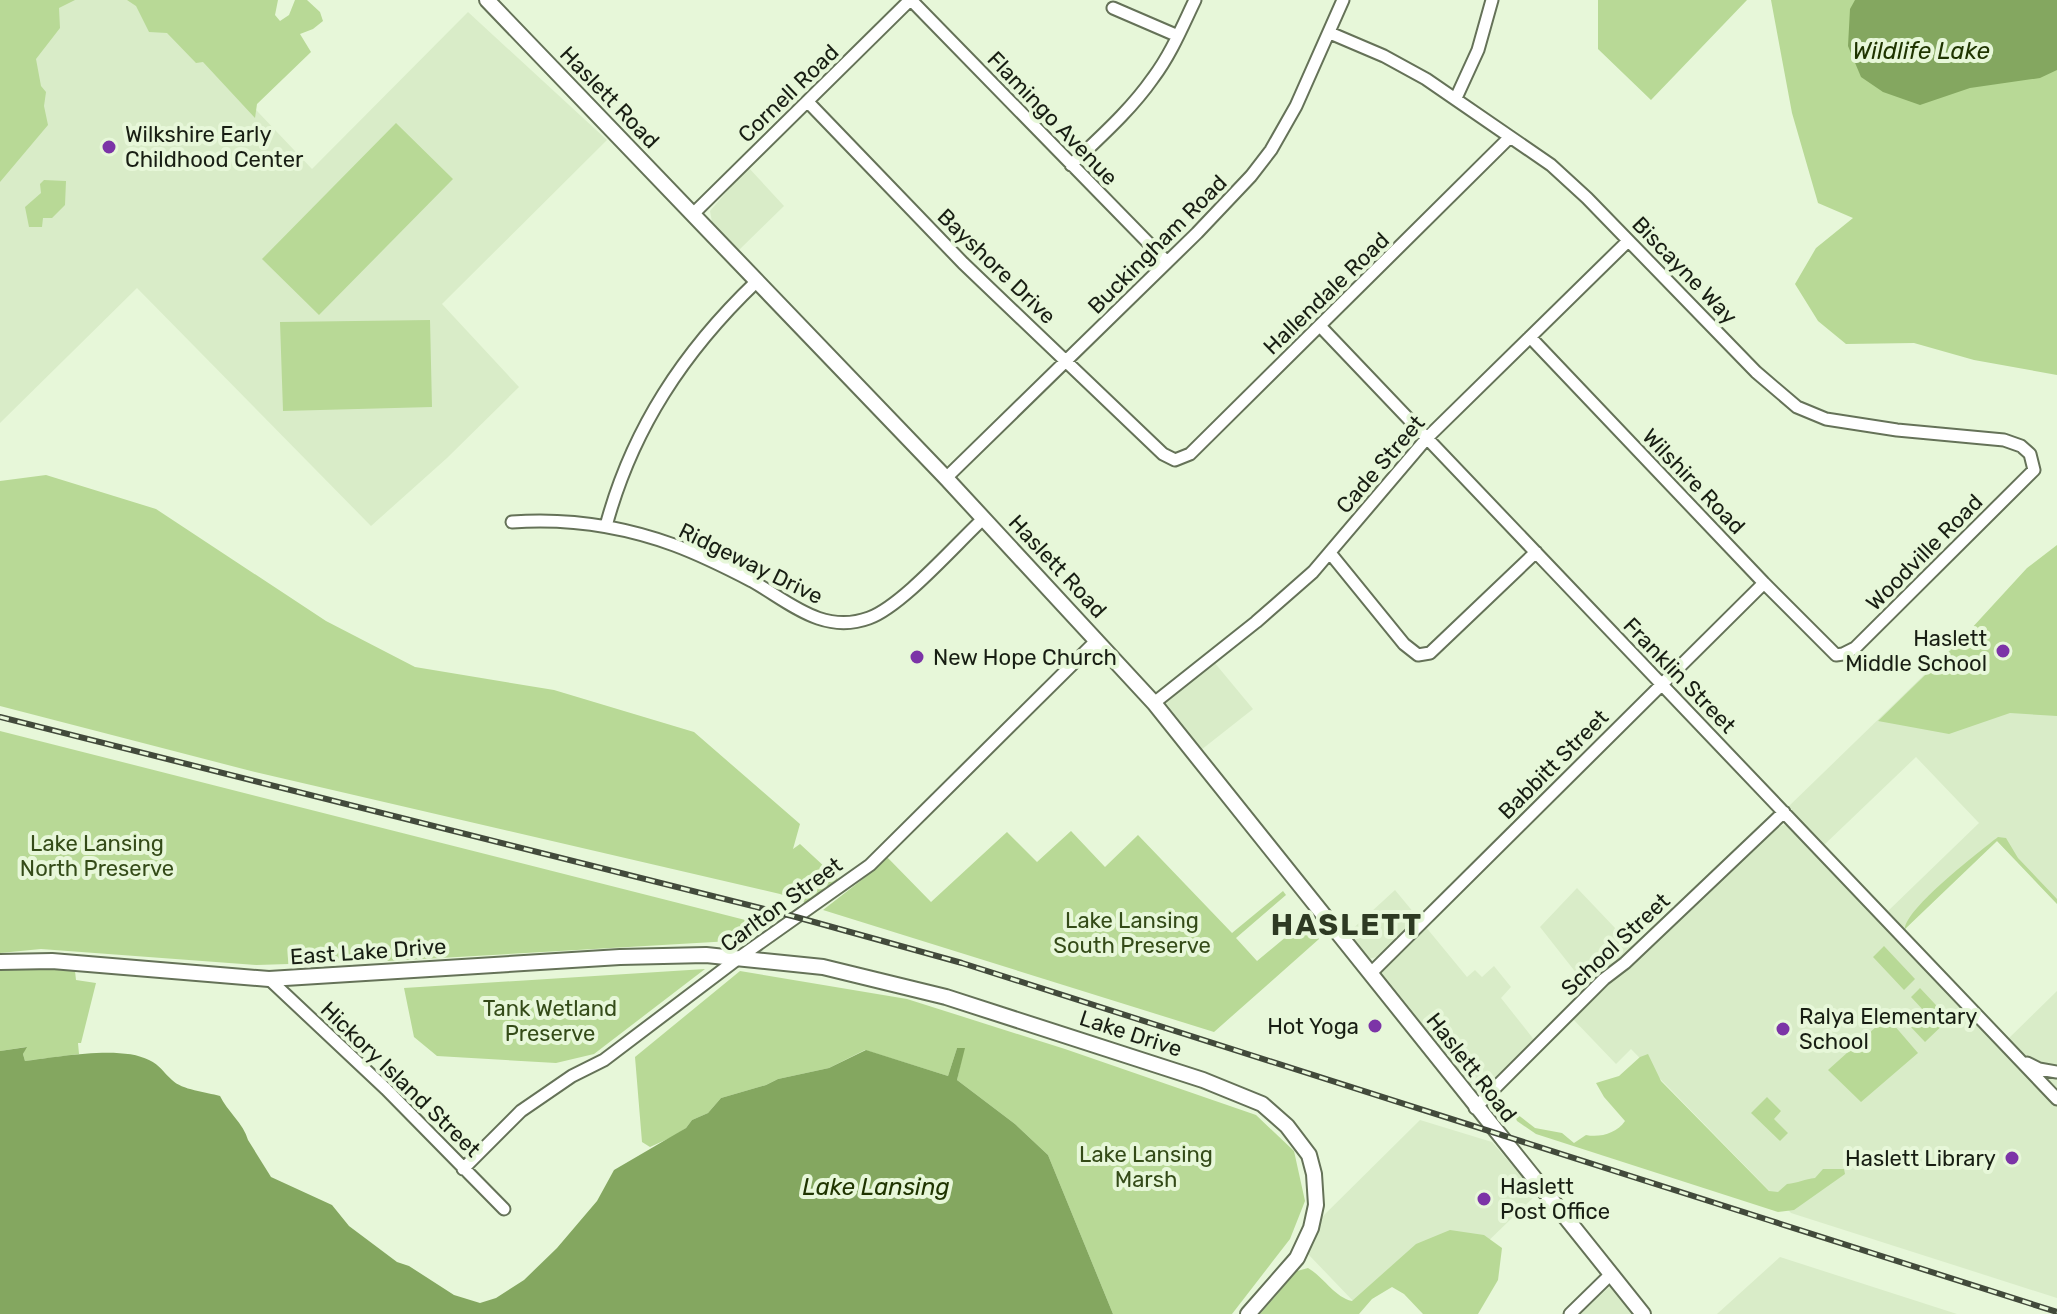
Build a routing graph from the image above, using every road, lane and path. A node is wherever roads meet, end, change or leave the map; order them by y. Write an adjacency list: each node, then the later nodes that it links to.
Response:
1 (487, 0): 13 (street, Haslett Road)
2 (911, 0): 10 (street, Cornell Road); 12 (street, Flamingo Avenue)
3 (1195, 0): 8 (street)
4 (1343, 0): 7 (street, Buckingham Road)
5 (1492, 0): 9 (street)
6 (1113, 8): 8 (street)
7 (1330, 33): 9 (street, Biscayne Way); 15 (street, Buckingham Road)
8 (1178, 36): 12 (street)
9 (1456, 98): 11 (street, Biscayne Way)
10 (808, 102): 13 (street, Cornell Road); 19 (street, Bayshore Drive)
11 (1510, 137): 14 (street, Biscayne Way); 17 (street, Hallendale Road)
12 (1071, 165): 15 (street, Flamingo Avenue)
13 (693, 214): 16 (street, Haslett Road)
14 (1628, 241): 18 (street, Cade Street); 22 (street, Biscayne Way)
15 (1167, 262): 19 (street, Buckingham Road)
16 (756, 282): 23 (street, Haslett Road); 26 (street)
17 (1320, 326): 20 (street, Franklin Street); 21 (street, Hallendale Road)
18 (1530, 337): 20 (street, Cade Street); 29 (street, Wilshire Road)
19 (1067, 362): 21 (street, Bayshore Drive); 23 (street, Buckingham Road)
20 (1427, 438): 27 (street, Franklin Street); 28 (street, Cade Street)
21 (1163, 454)
22 (2034, 462): 31 (street, Woodville Road)
23 (946, 478): 24 (street, Haslett Road)
24 (983, 519): 26 (street, Ridgeway Drive); 30 (street, Haslett Road)
25 (512, 522): 26 (street, Ridgeway Drive)
26 (606, 526)
27 (1536, 552): 28 (street); 32 (street, Franklin Street)
28 (1330, 553): 33 (street, Cade Street)
29 (1764, 583): 31 (street, Wilshire Road); 32 (street, Babbitt Street)
30 (1097, 640): 33 (street, Haslett Road); 35 (street, Carlton Street)
31 (1831, 652)
32 (1662, 685): 34 (street, Franklin Street); 37 (street, Babbitt Street)
33 (1154, 703): 37 (street, Haslett Road)
34 (1784, 812): 39 (street, Franklin Street); 42 (street, School Street)
35 (740, 957): 38 (street, East Lake Drive); 43 (street, Carlton Street); 46 (street, Lake Drive)
36 (0, 962): 38 (street, East Lake Drive)
37 (1370, 974): 42 (street, Haslett Road)
38 (269, 979): 43 (street, Hickory Island Street)
39 (2013, 1051): 40 (street, Franklin Street); 41 (street, Franklin Street)
40 (2057, 1072)
41 (2055, 1092)
42 (1475, 1108): 45 (street, Haslett Road)
43 (463, 1169): 44 (street, Hickory Island Street)
44 (504, 1209)
45 (1611, 1274): 47 (street); 48 (street, Haslett Road)
46 (1248, 1314)
47 (1570, 1314)
48 (1643, 1314)

